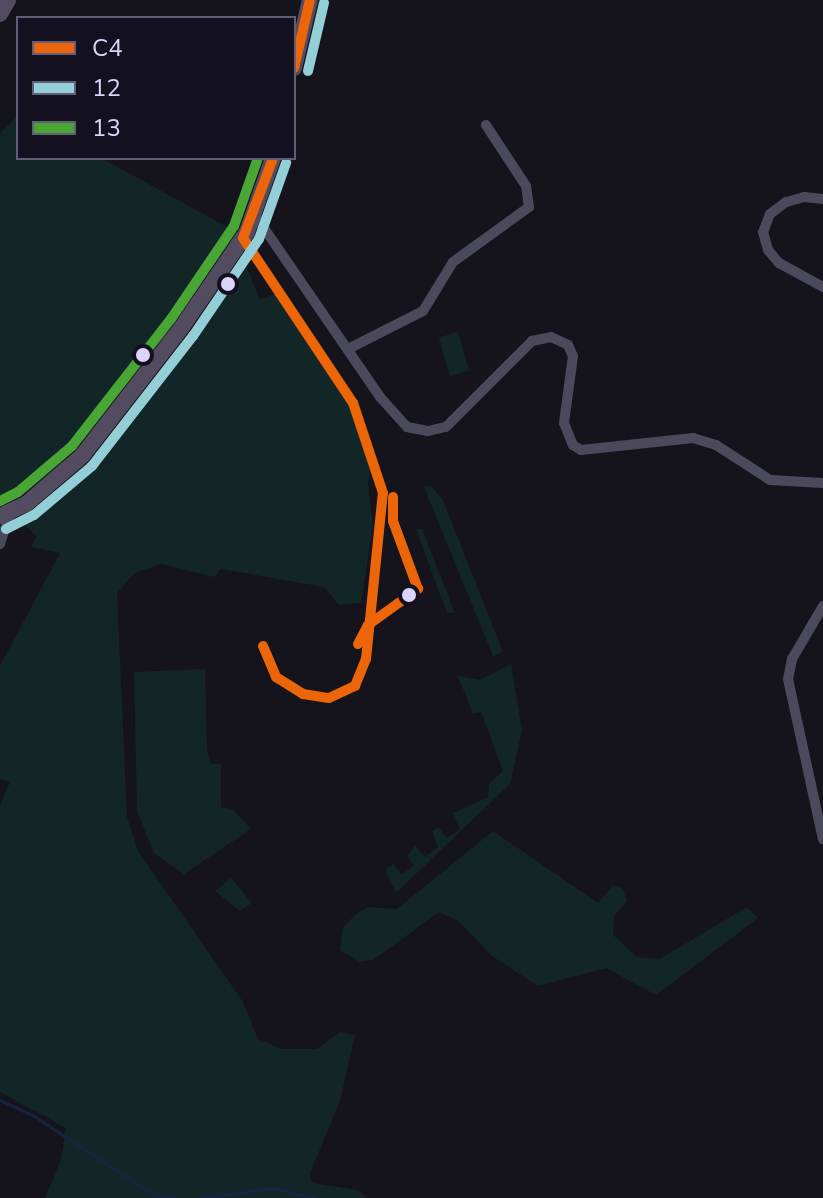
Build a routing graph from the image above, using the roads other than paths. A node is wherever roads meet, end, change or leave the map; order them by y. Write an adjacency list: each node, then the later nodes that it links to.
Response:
1 (8, 0): 3 (main road)
2 (310, 0): 4 (main road)
3 (0, 14)
4 (296, 60)
5 (486, 125): 10 (street)
6 (272, 160): 8 (main road)
7 (823, 199): 9 (street)
8 (255, 215): 10 (street); 12 (main road)
9 (823, 287)
10 (348, 349): 11 (street)
11 (823, 483)
12 (5, 515): 13 (street)
13 (0, 544)
14 (823, 606): 15 (street)
15 (823, 839)

